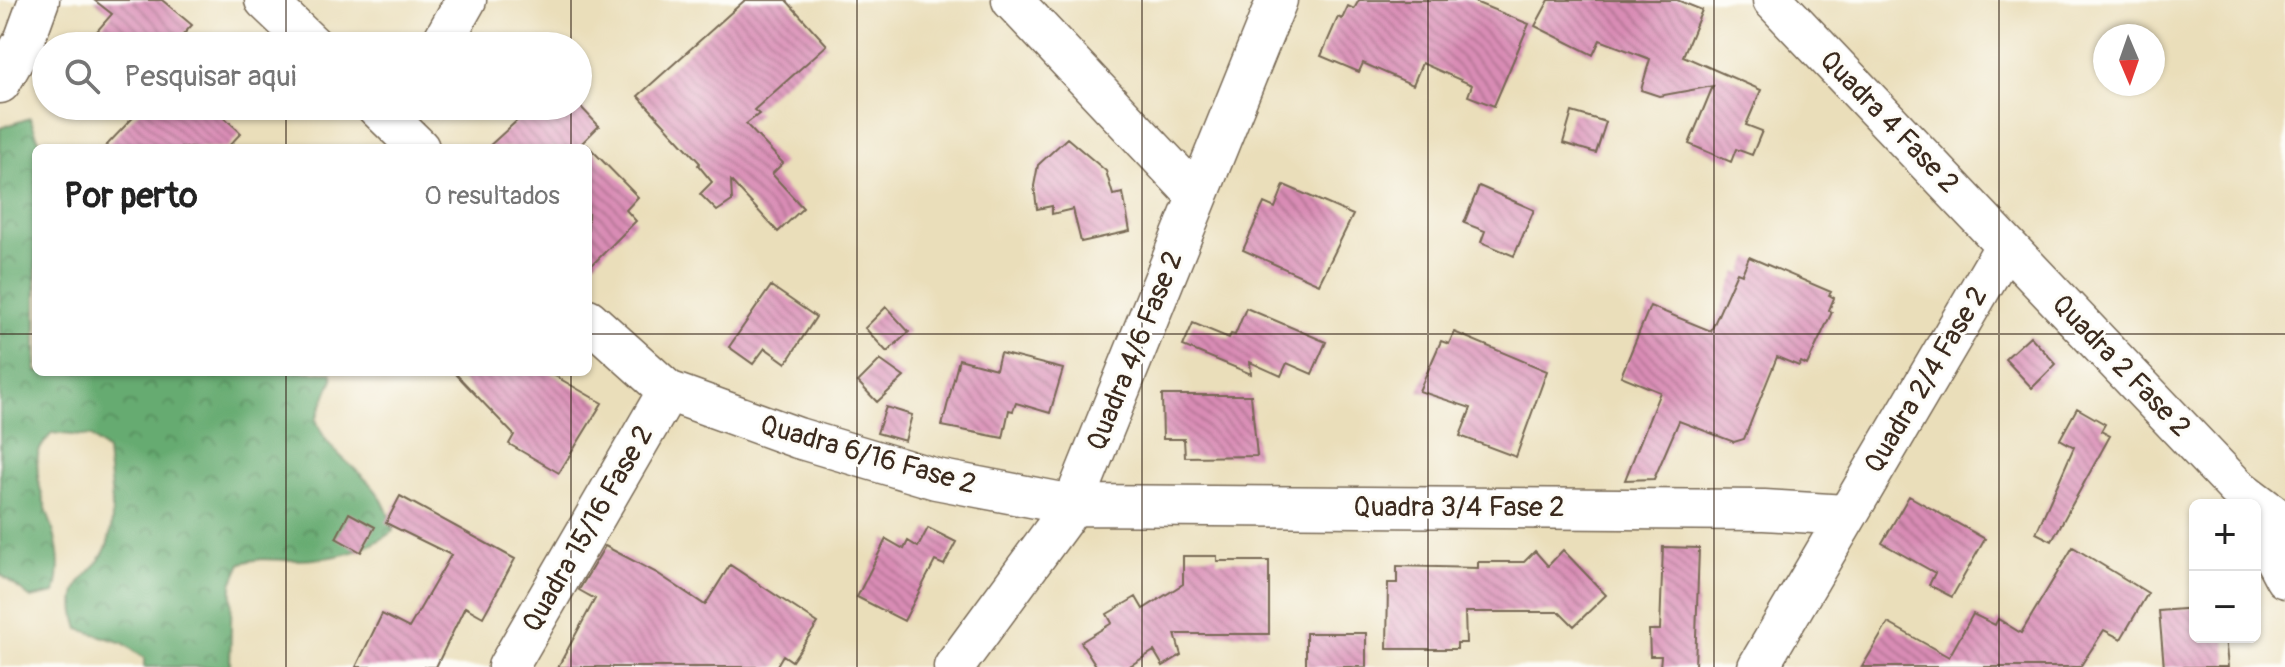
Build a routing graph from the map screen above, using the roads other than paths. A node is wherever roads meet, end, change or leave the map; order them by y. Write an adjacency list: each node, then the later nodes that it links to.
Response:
1 (39, 0): 9 (street)
2 (265, 0): 7 (street)
3 (466, 0): 8 (street)
4 (1012, 0): 10 (street)
5 (1277, 0): 10 (street, Quadra 4/6 Fase 2)
6 (1773, 0): 11 (street, Quadra 4 Fase 2)
7 (298, 32)
8 (448, 32)
9 (0, 83)
10 (1197, 196): 15 (street, Quadra 4/6 Fase 2)
11 (2006, 245): 14 (street, Quadra 2 Fase 2); 17 (street, Quadra 2/4 Fase 2)
12 (592, 323): 13 (street)
13 (668, 391): 15 (street, Quadra 6/16 Fase 2); 21 (street, Quadra 15/16 Fase 2)
14 (2240, 499)
15 (1073, 505): 17 (street, Quadra 3/4 Fase 2); 22 (street, Quadra 4/6 Fase 2)
16 (2261, 512): 18 (street, Quadra 2 Fase 2)
17 (1846, 515): 23 (street, Quadra 2/4 Fase 2)
18 (2285, 524)
19 (2261, 533): 20 (street, Quadra 2 Fase 2)
20 (2285, 578)
21 (508, 667)
22 (954, 667)
23 (1758, 667)

